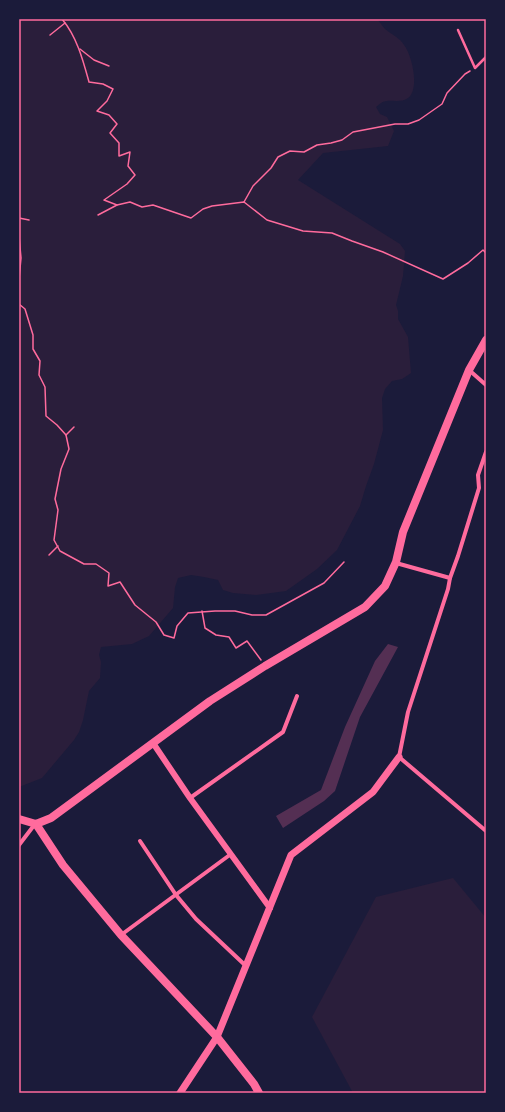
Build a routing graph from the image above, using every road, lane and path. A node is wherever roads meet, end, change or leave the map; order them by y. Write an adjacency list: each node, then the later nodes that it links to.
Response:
1 (62, 19): 2 (path)
2 (65, 23): 4 (path); 5 (path)
3 (458, 30): 8 (lane)
4 (50, 36)
5 (79, 47): 7 (path); 10 (path)
6 (486, 57): 8 (lane)
7 (109, 66)
8 (475, 68): 9 (path)
9 (244, 202): 10 (path); 15 (path)
10 (117, 205): 11 (path)
11 (98, 215)
12 (19, 218): 13 (path)
13 (29, 220)
14 (19, 236): 16 (path)
15 (486, 253)
16 (19, 279)
17 (19, 304): 22 (path)
18 (486, 340): 19 (main road)
19 (470, 370): 20 (street); 27 (main road)
20 (486, 385)
21 (74, 427): 22 (path)
22 (66, 435): 24 (path)
23 (486, 452): 28 (street)
24 (58, 546): 25 (path); 29 (path)
25 (49, 555)
26 (344, 562): 29 (path)
27 (396, 562): 28 (street); 30 (main road)
28 (450, 578): 33 (street)
29 (202, 612): 30 (path)
30 (265, 666): 32 (main road)
31 (297, 696): 34 (street)
32 (153, 743): 34 (street); 36 (main road)
33 (399, 757): 37 (street); 42 (main road)
34 (190, 798): 40 (street)
35 (19, 819): 36 (main road)
36 (36, 824): 39 (street); 43 (main road)
37 (486, 831)
38 (140, 841): 41 (street)
39 (19, 846)
40 (231, 854): 41 (street); 42 (street)
41 (176, 895): 43 (street); 44 (street)
42 (270, 908): 44 (main road)
43 (121, 935): 45 (main road)
44 (246, 966): 45 (main road)
45 (217, 1037): 46 (main road); 47 (main road)
46 (180, 1093)
47 (259, 1093)

